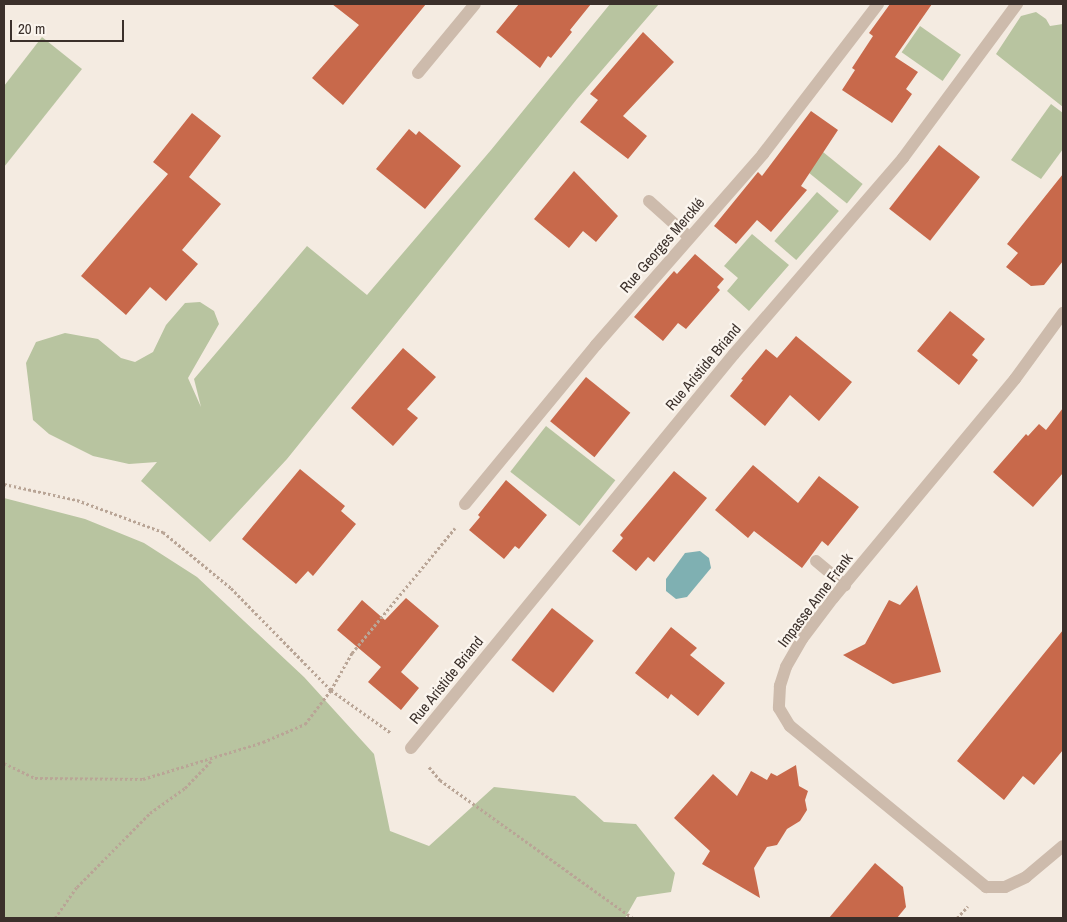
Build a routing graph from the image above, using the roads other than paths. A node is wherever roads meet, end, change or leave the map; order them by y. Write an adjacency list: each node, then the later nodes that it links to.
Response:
1 (475, 4): 4 (street)
2 (878, 4): 6 (street, Rue Georges Mercklé)
3 (1017, 4): 11 (street, Rue Aristide Briand)
4 (418, 73)
5 (649, 201): 6 (street)
6 (689, 237): 8 (street, Rue Georges Mercklé)
7 (1063, 313): 10 (street, Impasse Anne Frank)
8 (466, 504)
9 (816, 561): 10 (street)
10 (844, 585): 12 (street, Impasse Anne Frank)
11 (411, 748)
12 (1063, 846)

